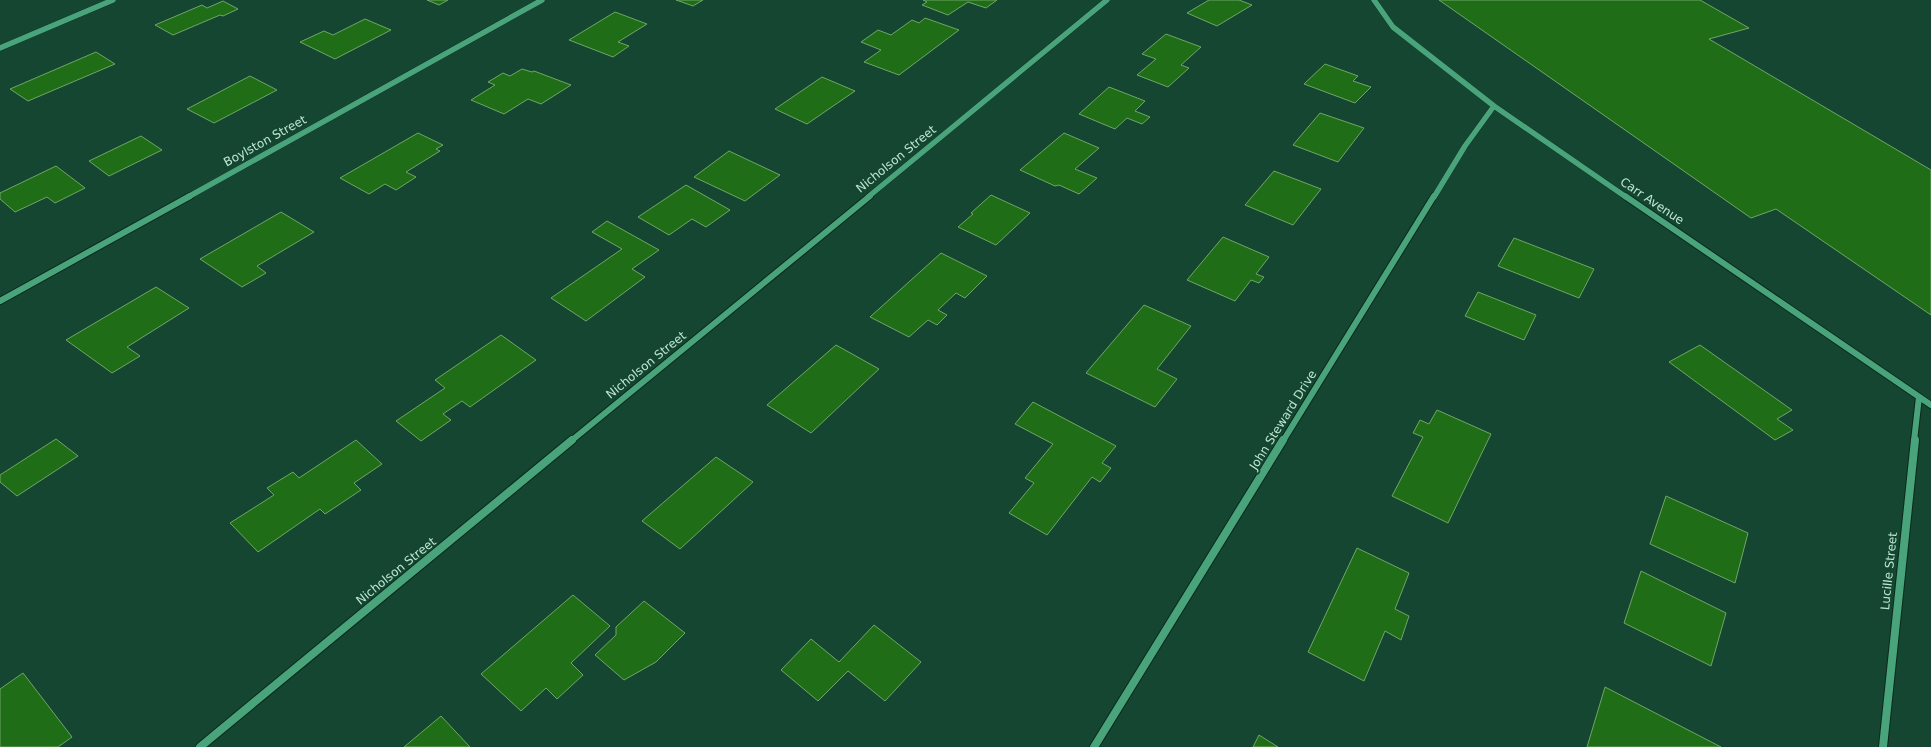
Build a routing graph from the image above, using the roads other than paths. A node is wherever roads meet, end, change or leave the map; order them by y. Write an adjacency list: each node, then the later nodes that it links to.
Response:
1 (113, 0): 5 (street)
2 (542, 0): 7 (street, Boylston Street)
3 (1107, 0): 10 (street, Nicholson Street)
4 (1374, 0): 6 (street, Carr Avenue)
5 (0, 48)
6 (1494, 106): 8 (street, Carr Avenue); 11 (street, John Steward Drive)
7 (0, 301)
8 (1919, 397): 9 (street, Carr Avenue); 12 (street, Lucille Street)
9 (1931, 405)
10 (200, 747)
11 (1094, 747)
12 (1883, 747)

